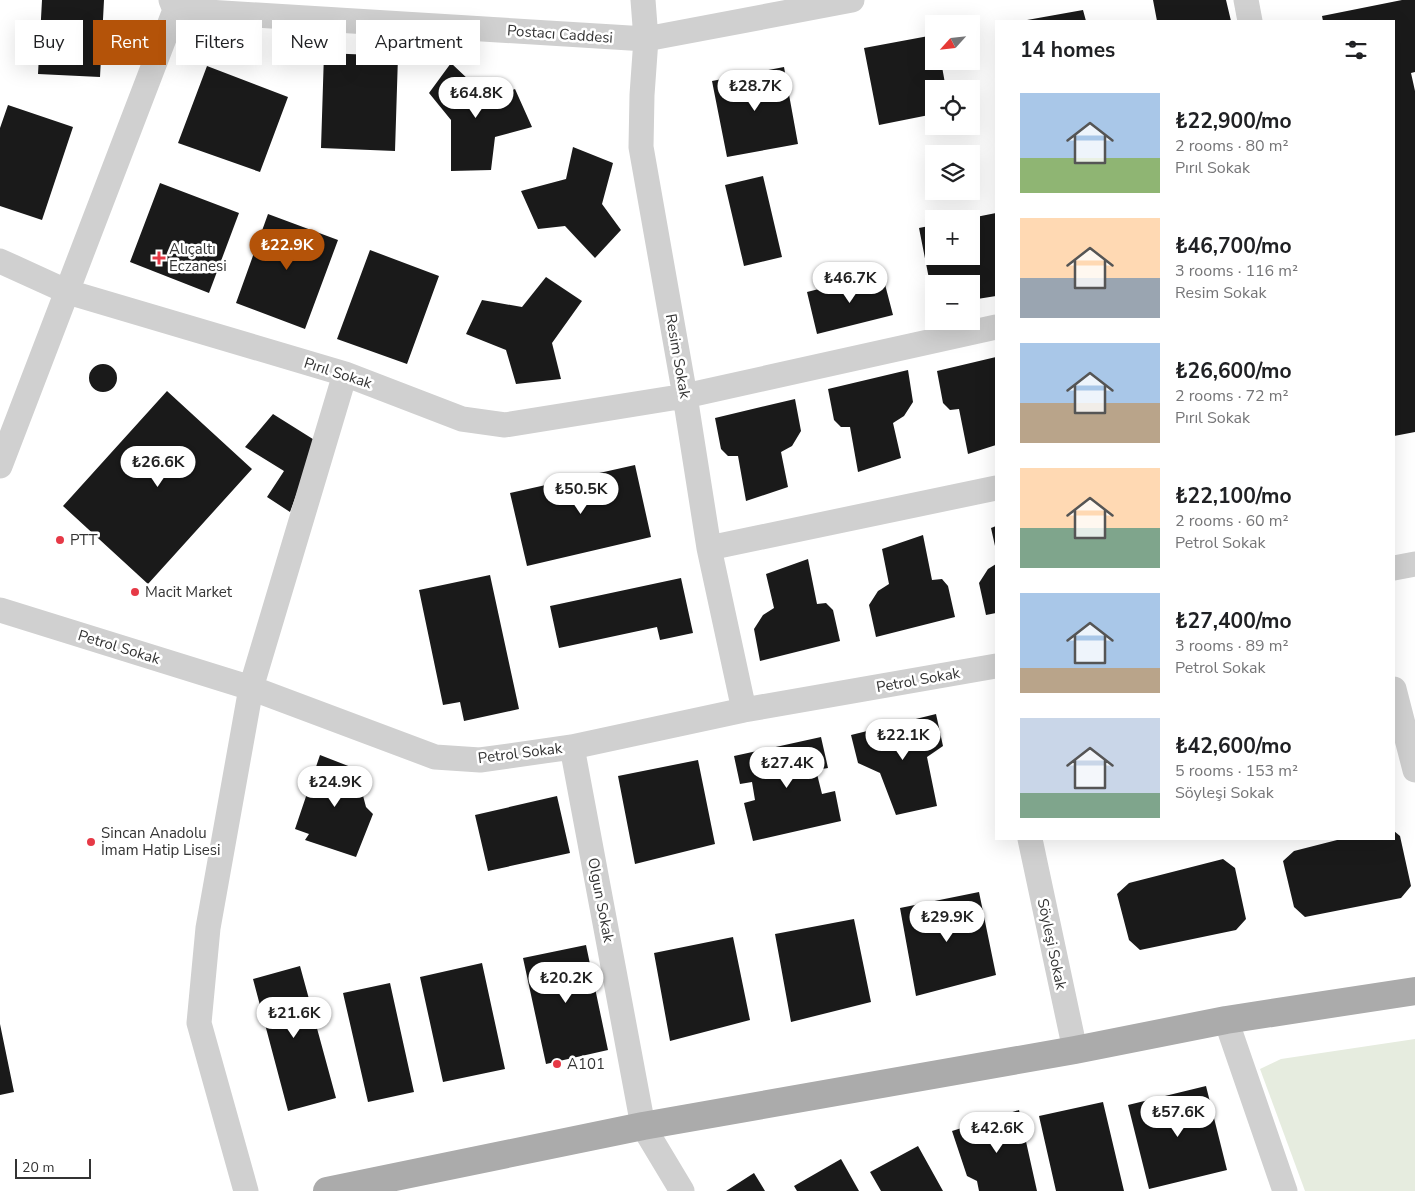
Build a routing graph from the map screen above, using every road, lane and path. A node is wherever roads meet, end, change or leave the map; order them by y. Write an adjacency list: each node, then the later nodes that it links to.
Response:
1 (643, 0): 6 (street, Resim Sokak)
2 (852, 0): 6 (street, Postacı Caddesi)
3 (1246, 0): 5 (street)
4 (173, 5): 6 (street, Postacı Caddesi); 8 (street)
5 (1250, 20)
6 (646, 39): 11 (street, Resim Sokak)
7 (0, 261): 8 (street, Pırıl Sokak)
8 (68, 292): 10 (street, Pırıl Sokak); 12 (street)
9 (995, 327): 11 (street, Pırıl Sokak)
10 (345, 374): 11 (street, Pırıl Sokak); 19 (street)
11 (685, 396): 14 (street, Resim Sokak)
12 (0, 466)
13 (995, 488): 14 (street)
14 (709, 548): 21 (street, Resim Sokak)
15 (1415, 564): 16 (street)
16 (1395, 568)
17 (0, 610): 19 (street, Petrol Sokak)
18 (995, 672): 21 (street, Petrol Sokak)
19 (251, 688): 22 (street, Petrol Sokak); 29 (street)
20 (1395, 694): 23 (street)
21 (744, 710): 22 (street, Petrol Sokak)
22 (572, 747): 28 (street, Olgun Sokak)
23 (1415, 770)
24 (1030, 840): 27 (street, Söyleşi Sokak)
25 (1415, 992): 26 (main road)
26 (1226, 1020): 27 (main road); 32 (street)
27 (1075, 1050): 28 (main road)
28 (643, 1126): 30 (main road); 31 (street, Olgun Sokak)
29 (246, 1191)
30 (327, 1191)
31 (682, 1191)
32 (1285, 1191)

